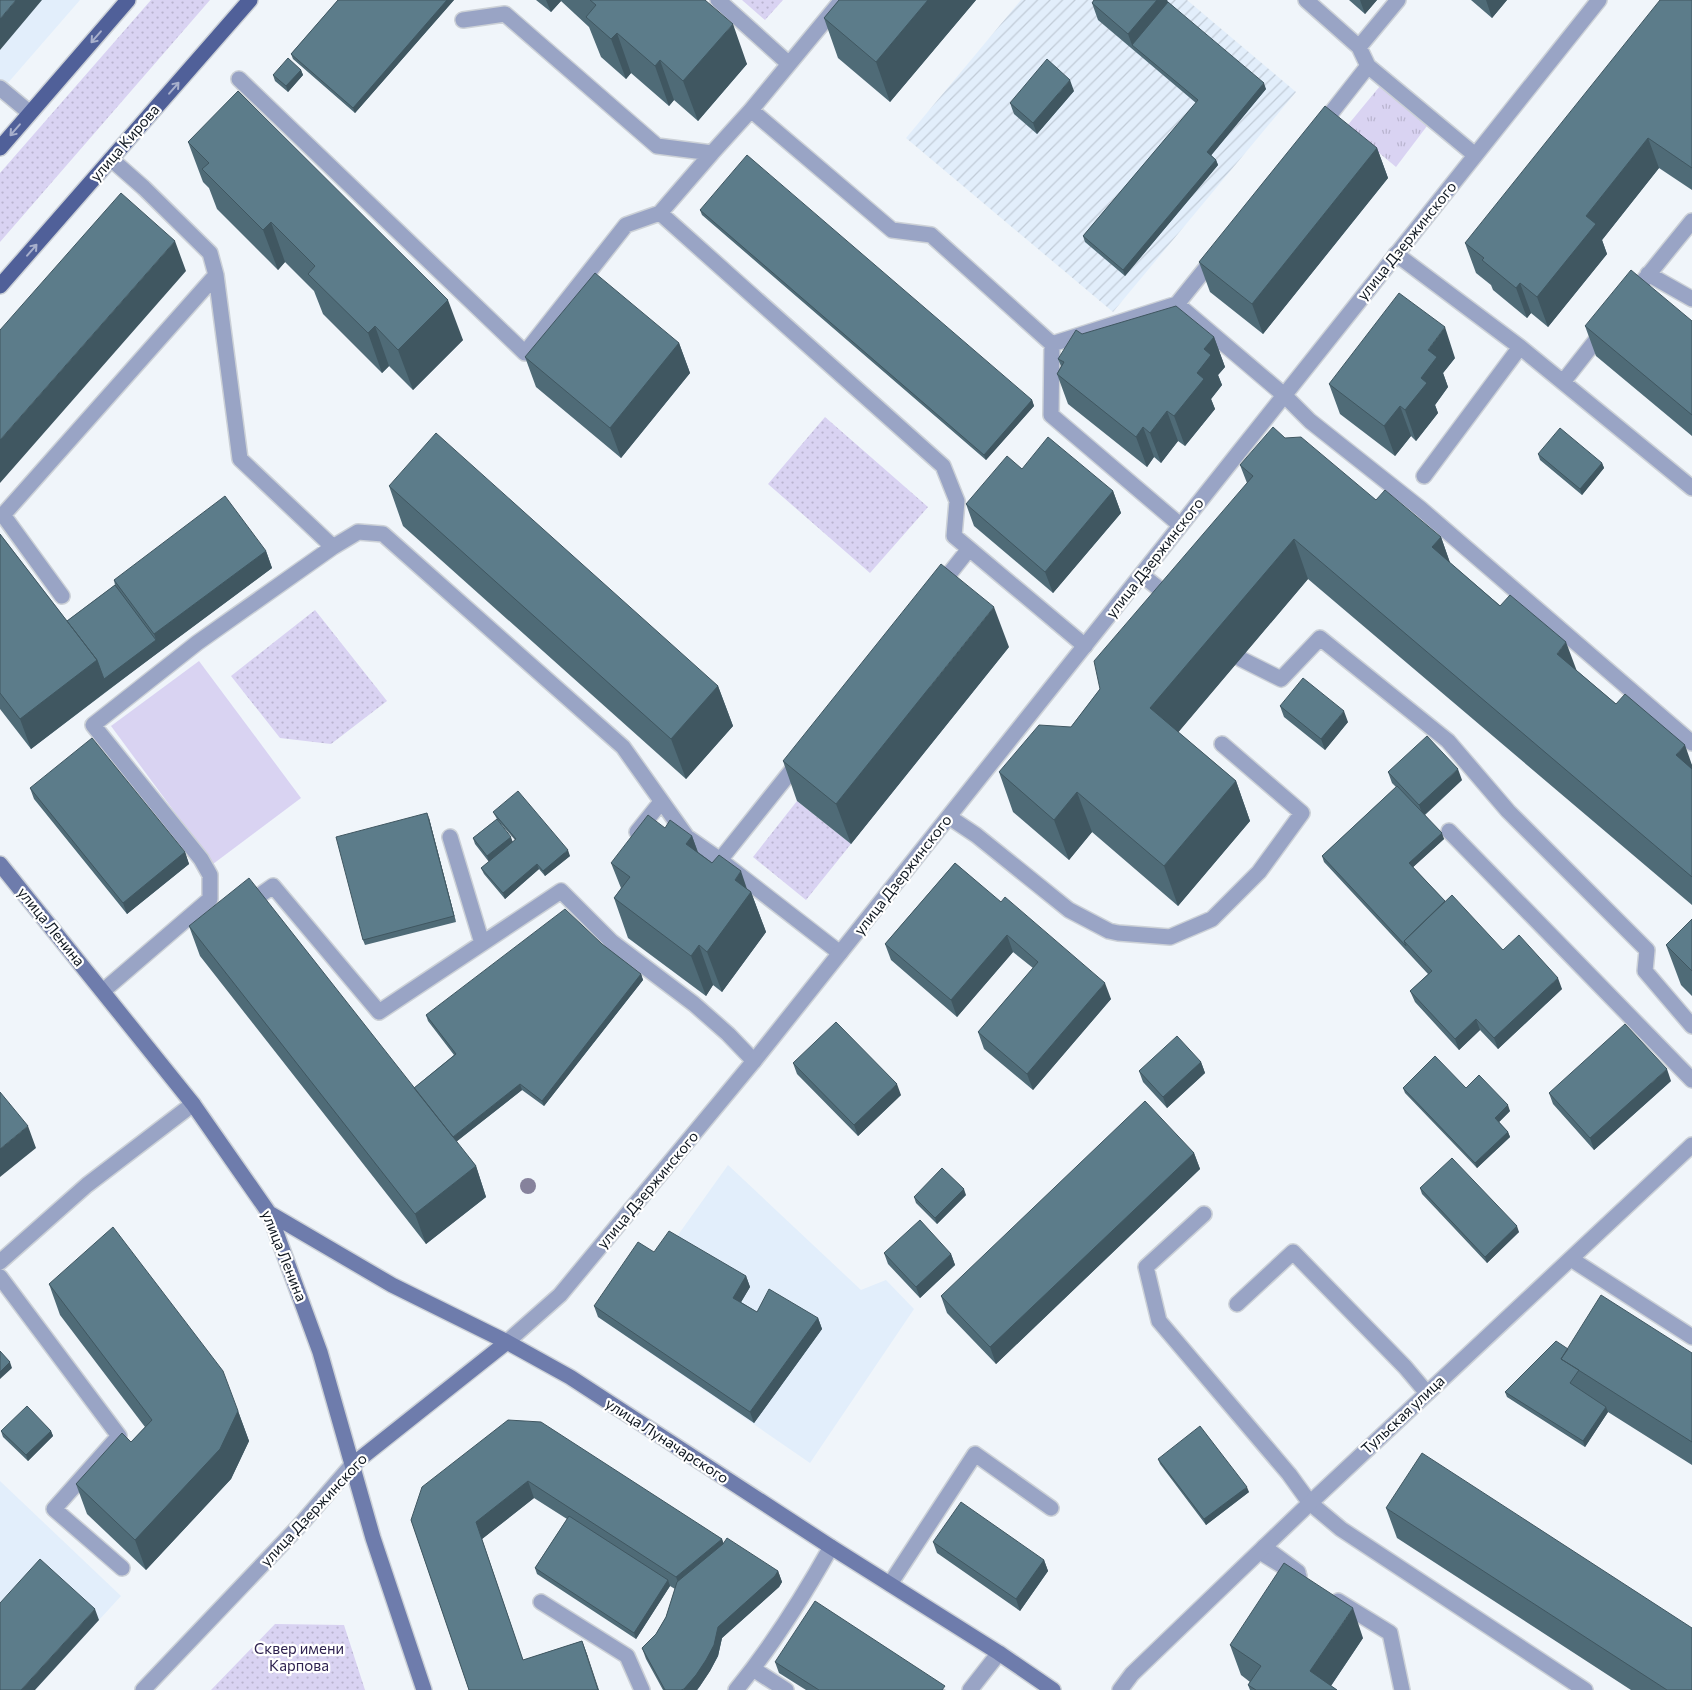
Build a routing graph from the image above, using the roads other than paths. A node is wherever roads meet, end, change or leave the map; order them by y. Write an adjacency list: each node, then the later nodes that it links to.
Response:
1 (128, 0): 15 (main road, one-way to 15)
2 (250, 0): 20 (main road, улица Кирова, one-way to 2)
3 (718, 0): 10 (street)
4 (842, 0): 10 (street)
5 (1306, 0): 9 (street)
6 (1398, 0): 9 (street)
7 (1599, 0): 19 (street, улица Дзержинского)
8 (462, 20): 18 (street)
9 (1360, 47): 11 (street)
10 (789, 64): 14 (street)
11 (1368, 66): 16 (street); 19 (street)
12 (239, 79): 21 (street)
13 (0, 88): 15 (street)
14 (750, 110): 18 (street); 32 (street)
15 (30, 113): 17 (main road, one-way to 17)
16 (1312, 135)
17 (0, 148)
18 (712, 153): 21 (street)
19 (1475, 155): 24 (street, улица Дзержинского)
20 (111, 159): 26 (street); 27 (main road, улица Кирова, one-way to 20)
21 (660, 213): 40 (street)
22 (1692, 220): 25 (street)
23 (1220, 250): 29 (street)
24 (1396, 254): 33 (street); 35 (street, улица Дзержинского)
25 (1648, 274): 28 (street); 30 (street)
26 (216, 275): 39 (street); 42 (street)
27 (0, 286)
28 (1692, 299)
29 (1177, 304): 32 (street); 35 (street)
30 (1624, 304)
31 (1612, 320): 34 (street)
32 (1052, 344): 38 (street)
33 (1520, 347): 34 (street); 36 (street)
34 (1563, 382): 37 (street)
35 (1284, 395): 38 (street, улица Дзержинского); 47 (street)
36 (1424, 476)
37 (1692, 488)
38 (1180, 526): 41 (street, улица Дзержинского)
39 (333, 547): 50 (street); 59 (street)
40 (969, 549): 43 (street); 45 (street)
41 (1142, 575): 44 (street); 45 (street, улица Дзержинского)
42 (62, 596)
43 (932, 596)
44 (1180, 606)
45 (1085, 646): 51 (street, улица Дзержинского)
46 (1241, 659): 63 (street)
47 (1692, 743)
48 (1222, 744): 51 (street)
49 (807, 751): 55 (street)
50 (661, 802): 54 (street); 55 (street)
51 (949, 817): 61 (street, улица Дзержинского)
52 (1449, 831): 65 (street)
53 (450, 837): 60 (street)
54 (626, 847)
55 (720, 860): 61 (street)
56 (0, 864): 62 (main road, улица Ленина)
57 (236, 913): 60 (street)
58 (209, 918): 59 (street)
59 (183, 922): 62 (street)
60 (482, 943): 64 (street)
61 (840, 953): 64 (street, улица Дзержинского)
62 (102, 990): 66 (main road, улица Ленина)
63 (1692, 1026)
64 (754, 1061): 75 (street, улица Дзержинского)
65 (1692, 1080)
66 (193, 1104): 68 (main road, улица Ленина); 71 (street)
67 (1692, 1145): 70 (street, Тульская улица)
68 (269, 1213): 75 (main road, улица Луначарского); 77 (main road, улица Ленина)
69 (1204, 1214): 78 (street)
70 (1571, 1259): 74 (street); 76 (street, Тульская улица)
71 (0, 1262)
72 (0, 1277): 82 (street)
73 (1237, 1304): 76 (street)
74 (1692, 1338)
75 (507, 1342): 77 (main road, улица Дзержинского); 80 (main road, улица Луначарского)
76 (1427, 1393): 78 (street, Тульская улица)
77 (352, 1465): 87 (street, улица Дзержинского); 88 (main road, улица Ленина)
78 (1310, 1503): 81 (street, Тульская улица); 96 (street)
79 (1052, 1508): 83 (street)
80 (831, 1547): 83 (main road, улица Луначарского); 86 (street)
81 (1264, 1547): 94 (street, Тульская улица); 95 (street)
82 (122, 1568)
83 (890, 1584): 85 (main road, улица Луначарского)
84 (541, 1602): 89 (street)
85 (999, 1653): 92 (street); 93 (main road, улица Луначарского)
86 (753, 1669): 90 (street); 91 (street)
87 (143, 1690)
88 (424, 1690)
89 (642, 1690)
90 (736, 1690)
91 (786, 1690)
92 (970, 1690)
93 (1052, 1690)
94 (1120, 1690)
95 (1402, 1690)
96 (1585, 1690)

